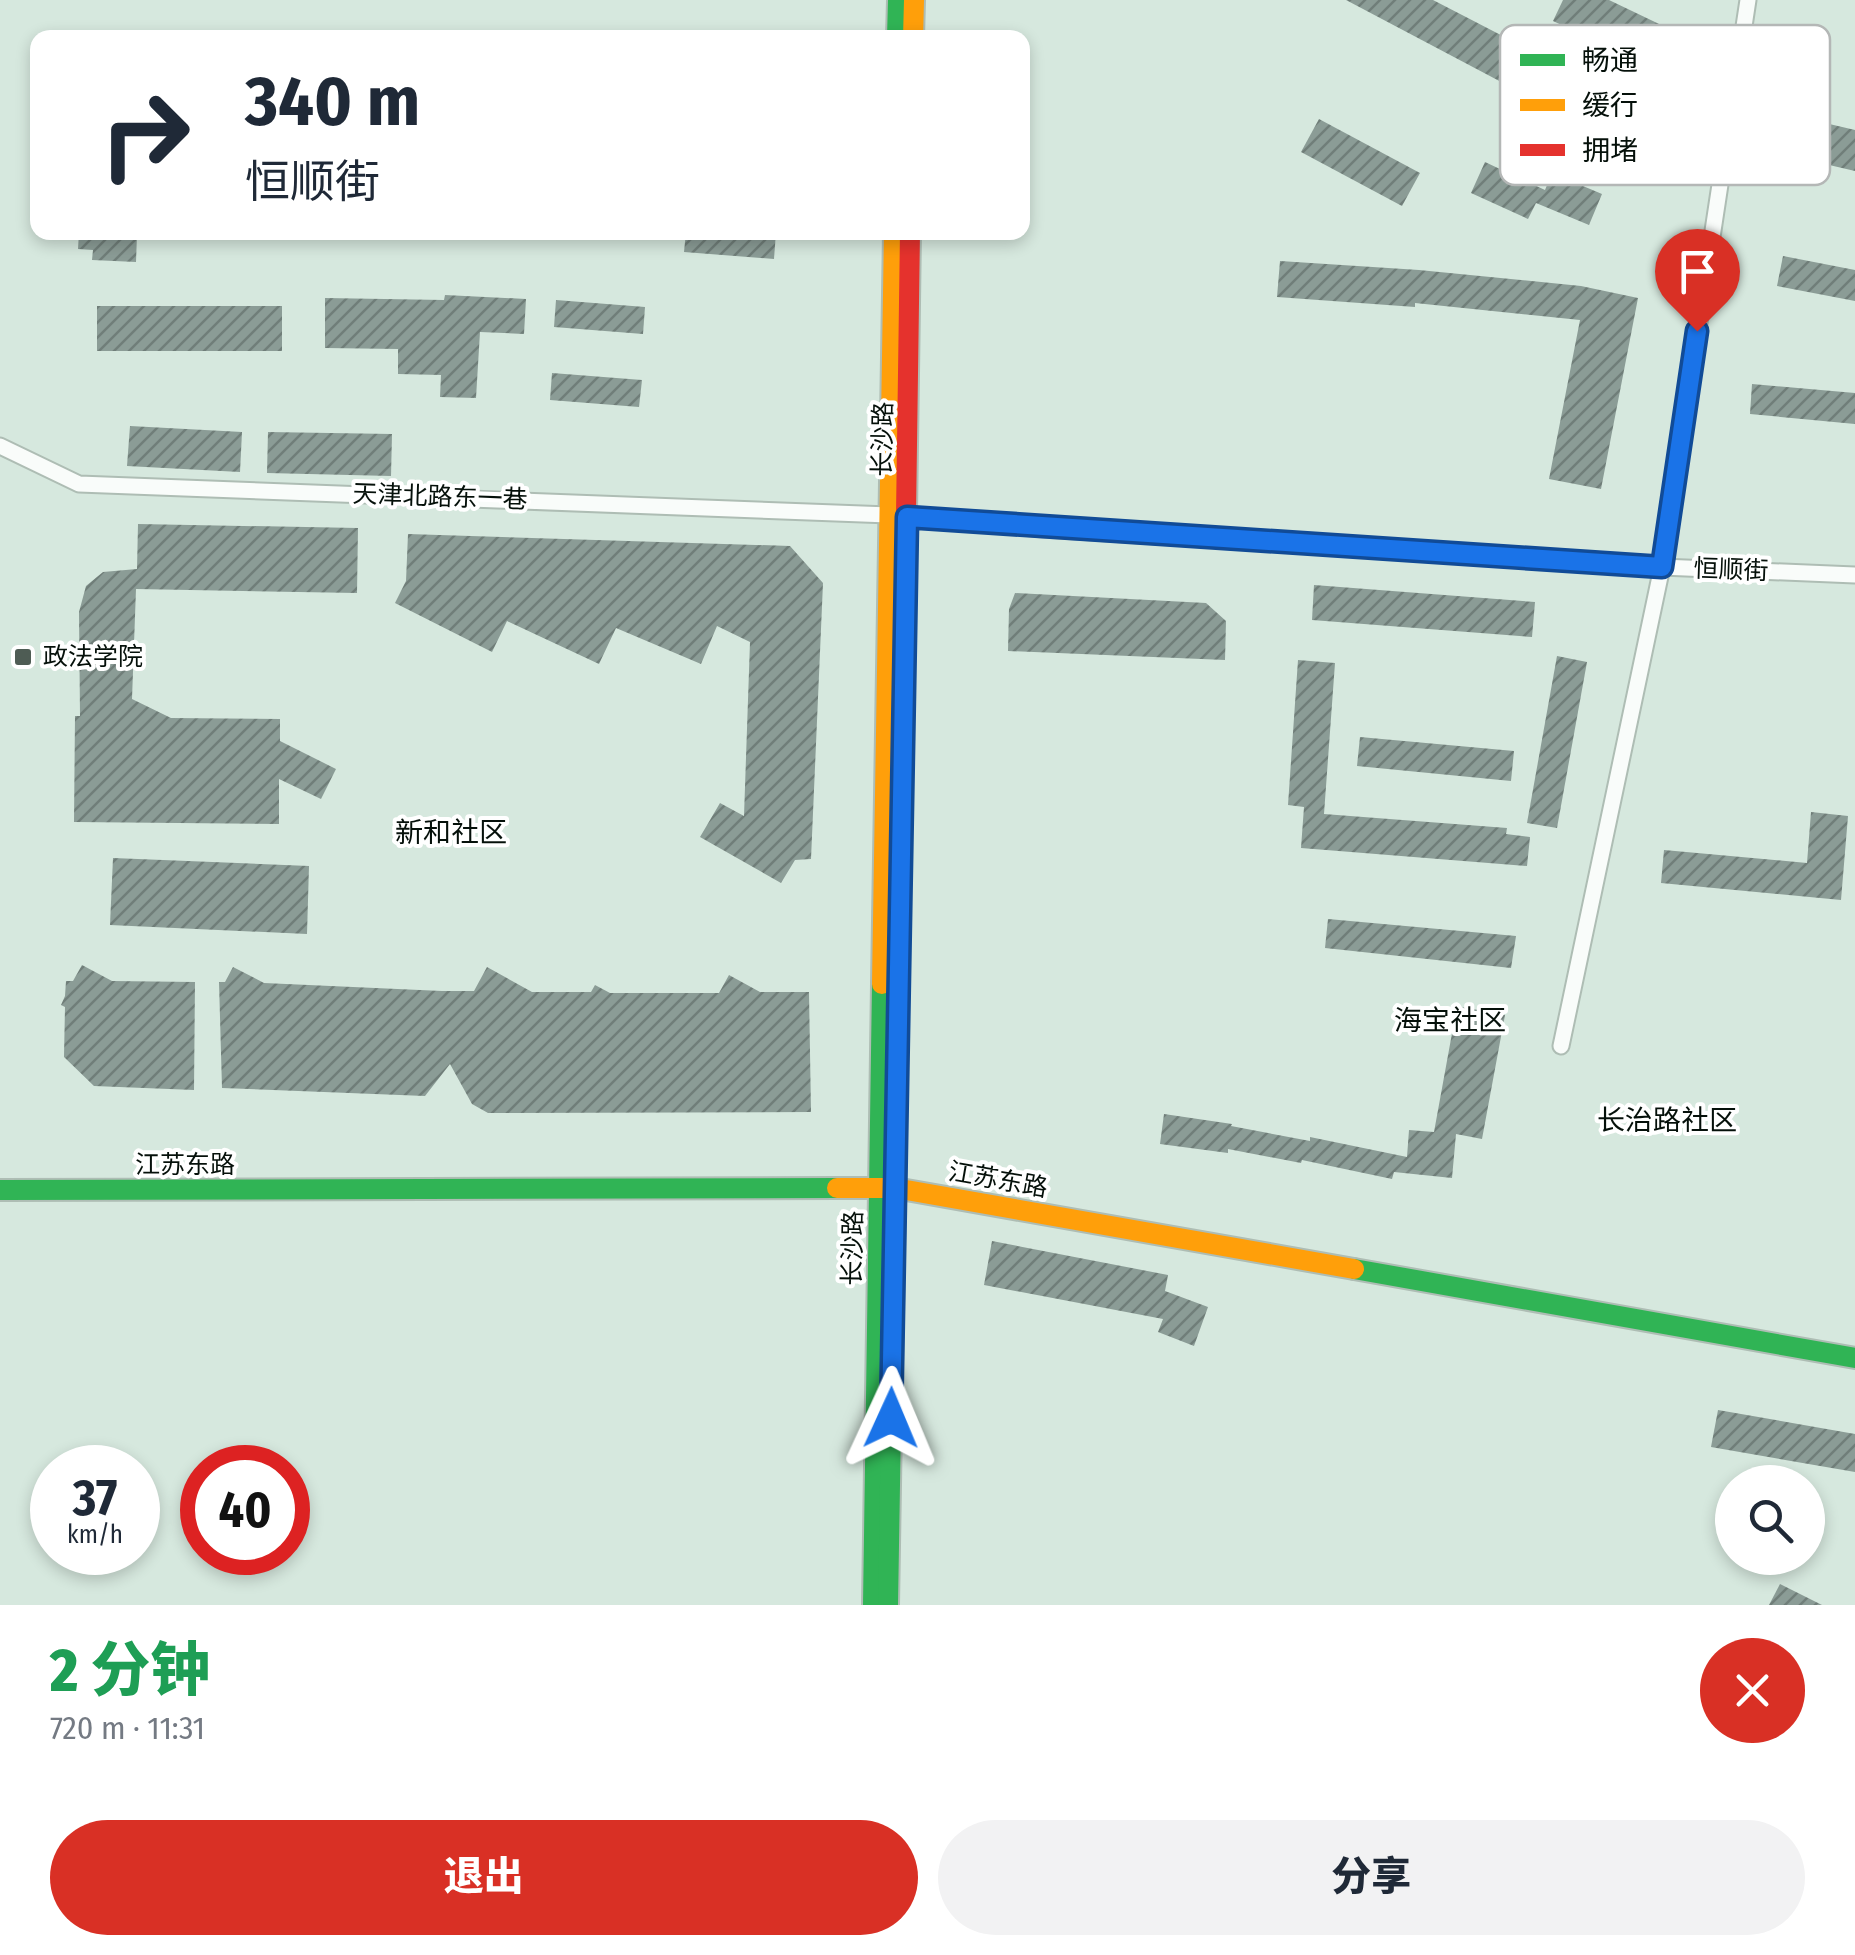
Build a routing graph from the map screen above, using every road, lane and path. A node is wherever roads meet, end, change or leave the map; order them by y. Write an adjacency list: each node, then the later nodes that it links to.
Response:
1 (898, 0): 5 (street)
2 (914, 0): 6 (street)
3 (1748, 0): 4 (street)
4 (1744, 25)
5 (897, 30)
6 (913, 30)
7 (1720, 185): 12 (street)
8 (894, 240): 11 (street, 长沙路)
9 (910, 240): 11 (street, 长沙路)
10 (0, 446): 11 (street, 天津北路东一巷)
11 (898, 516): 12 (street, 恒顺街); 15 (street, 长沙路)
12 (1662, 567): 13 (street, 恒顺街); 14 (street)
13 (1855, 575)
14 (1561, 1046)
15 (887, 1188): 16 (street, 江苏东路); 17 (street, 江苏东路); 18 (street, 长沙路); 19 (street, 长沙路)
16 (0, 1190)
17 (1855, 1358)
18 (872, 1605)
19 (888, 1605)

